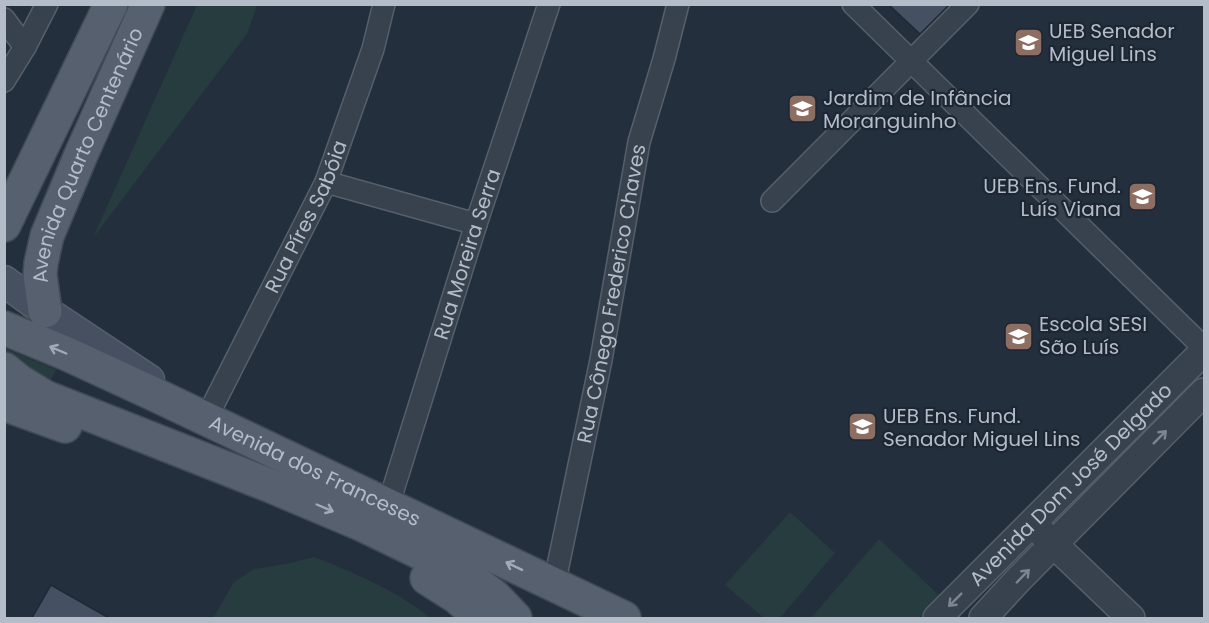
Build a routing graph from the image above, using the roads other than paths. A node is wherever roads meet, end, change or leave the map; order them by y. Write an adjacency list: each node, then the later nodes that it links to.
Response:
1 (47, 4): 11 (street)
2 (88, 4): 15 (main road)
3 (111, 4): 18 (main road, Avenida Quarto Centenário)
4 (148, 4): 20 (main road, Avenida Quarto Centenário)
5 (384, 4): 14 (street, Rua Píres Sabóia)
6 (549, 4): 17 (street, Rua Moreira Serra)
7 (678, 4): 30 (street, Rua Cônego Frederico Chaves)
8 (853, 4): 12 (street)
9 (968, 4): 12 (street)
10 (4, 20): 11 (street)
11 (26, 47): 13 (street)
12 (912, 61): 16 (street); 22 (street)
13 (4, 81)
14 (326, 182): 17 (street); 26 (street, Rua Píres Sabóia)
15 (4, 185)
16 (772, 201)
17 (476, 224): 27 (street, Rua Moreira Serra)
18 (4, 225)
19 (4, 281): 20 (main road)
20 (45, 311): 26 (main road)
21 (4, 328): 26 (main road, Avenida dos Franceses, one-way to 21)
22 (1204, 349): 28 (street, Avenida Dom José Delgado)
23 (4, 369): 32 (main road, one-way to 32)
24 (1204, 392): 29 (street, Avenida Dom José Delgado, one-way to 24)
25 (4, 404): 31 (main road)
26 (206, 419): 27 (main road, Avenida dos Franceses)
27 (388, 506): 30 (main road, Avenida dos Franceses, one-way to 27)
28 (1031, 524): 29 (street); 34 (street, Avenida Dom José Delgado, one-way to 34)
29 (1053, 544): 35 (street, Avenida Dom José Delgado, one-way to 29); 36 (street)
30 (554, 585): 33 (main road, Avenida dos Franceses)
31 (481, 618)
32 (515, 618)
33 (624, 618)
34 (937, 618)
35 (983, 618)
36 (1131, 618)

